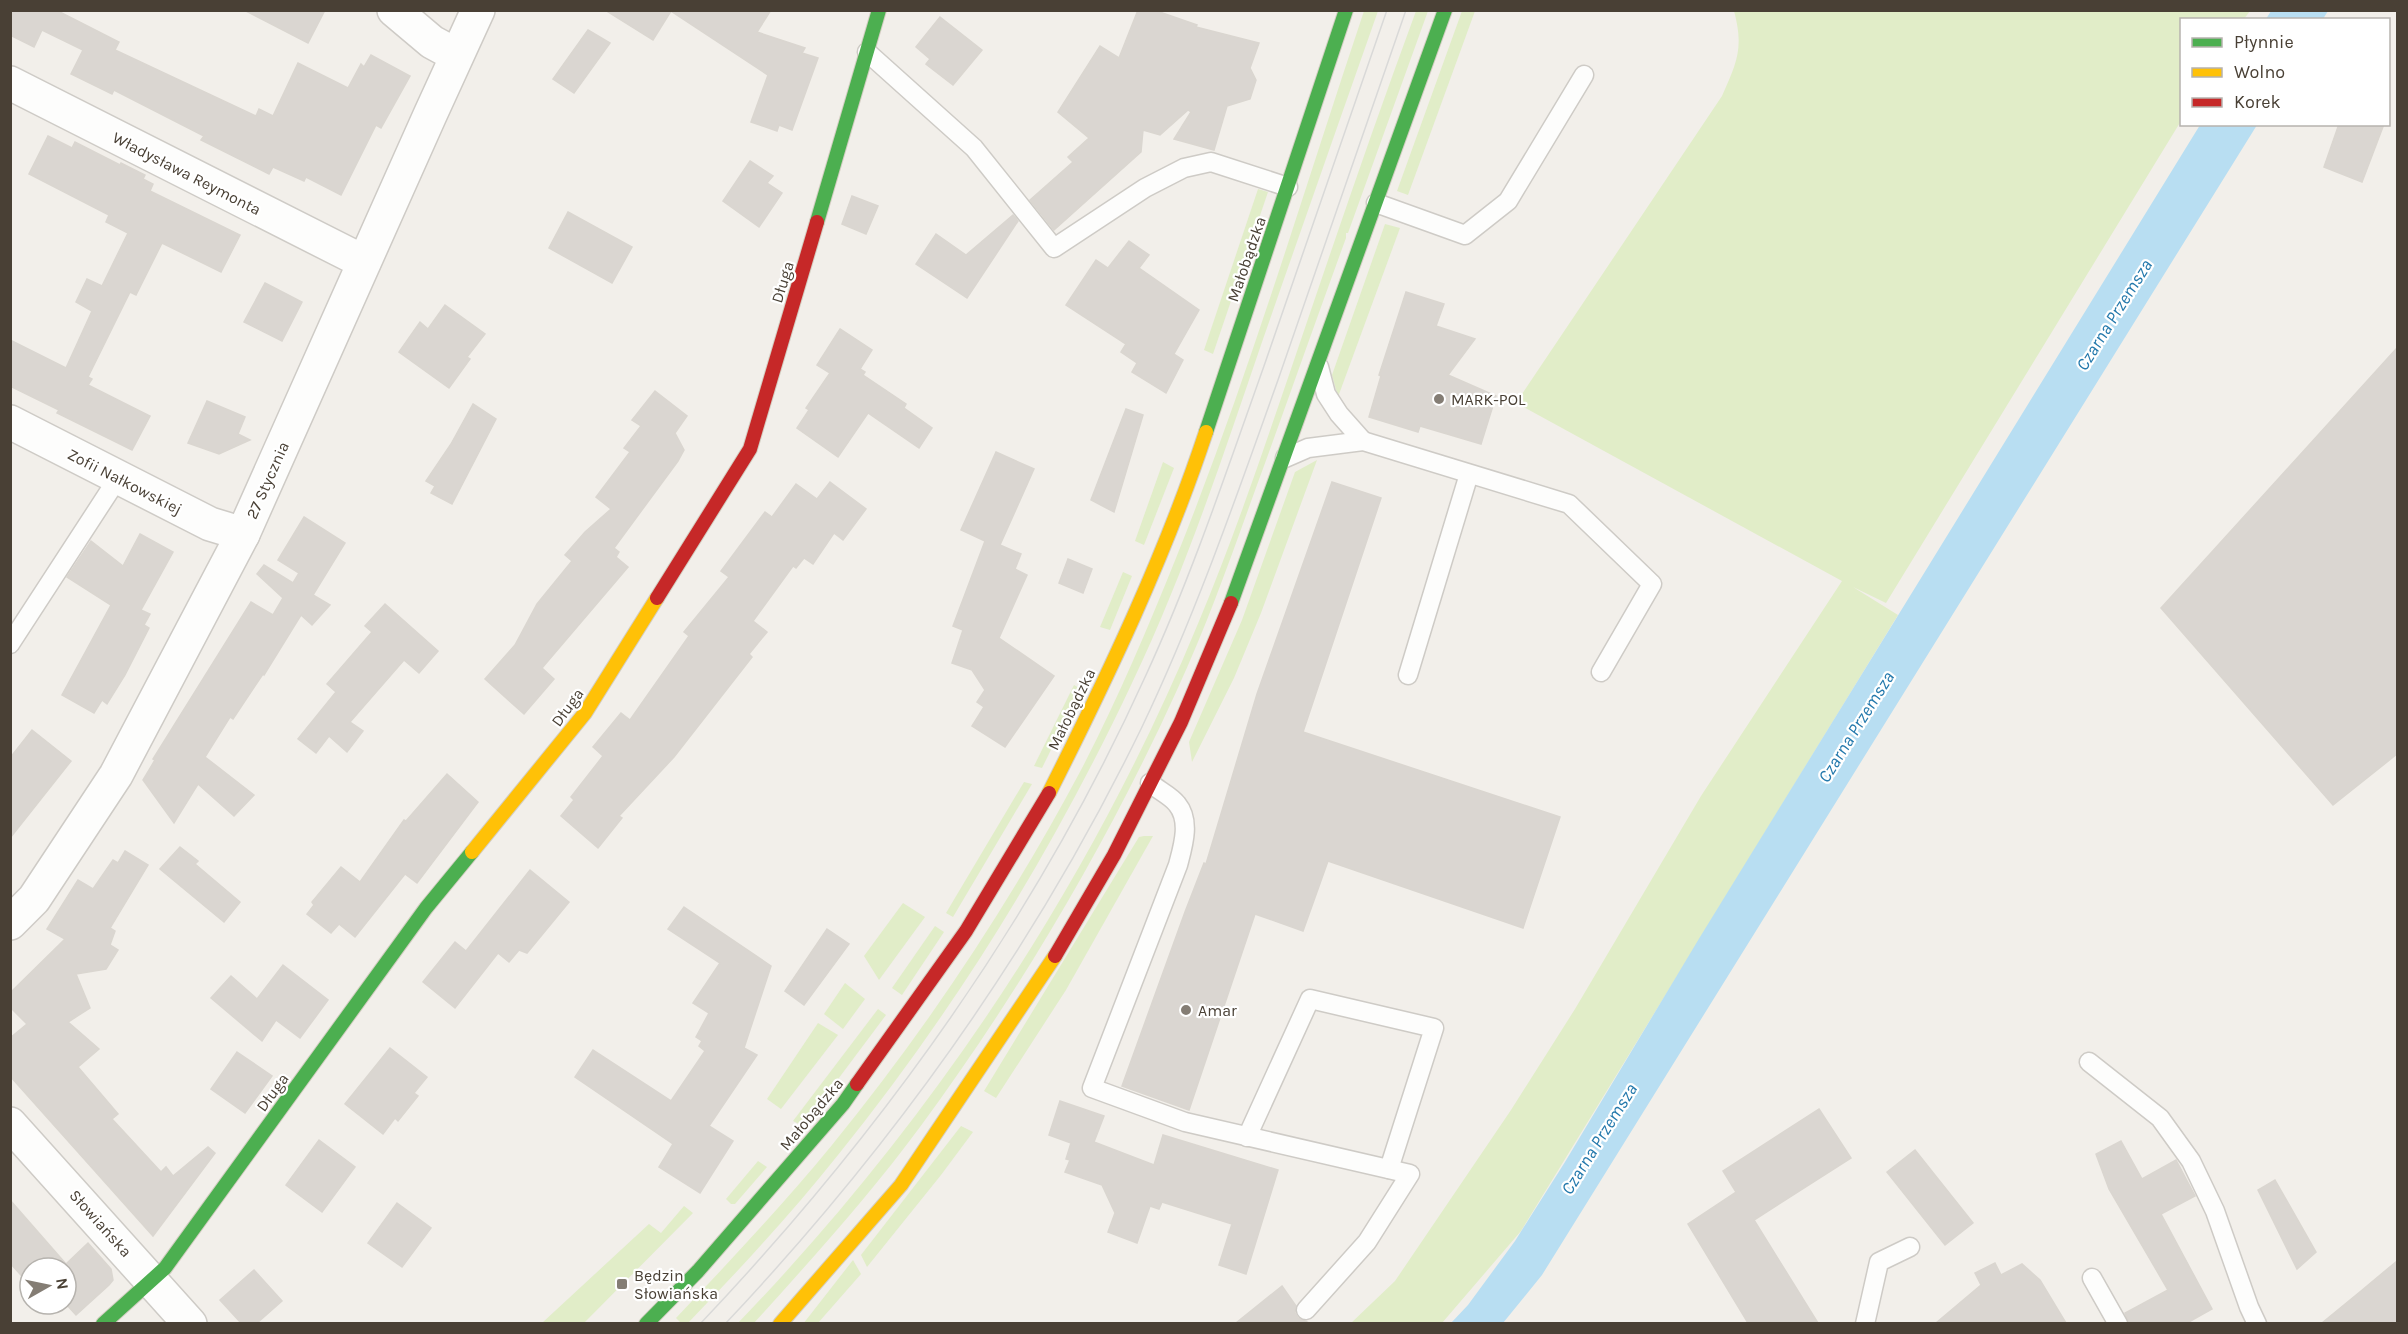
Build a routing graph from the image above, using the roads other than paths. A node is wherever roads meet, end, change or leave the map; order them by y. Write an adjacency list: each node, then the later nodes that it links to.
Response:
1 (394, 10): 7 (street)
2 (478, 10): 7 (street, 27 Stycznia)
3 (879, 10): 6 (street, Długa)
4 (1346, 10): 10 (street, Małobądzka)
5 (1445, 10): 11 (street)
6 (867, 52): 10 (lane); 31 (street, Długa)
7 (456, 55): 12 (street, 27 Stycznia)
8 (1584, 75): 11 (lane)
9 (10, 82): 12 (street, Władysława Reymonta)
10 (1288, 187): 35 (street, Małobądzka)
11 (1376, 202): 13 (street)
12 (363, 262): 19 (street, 27 Stycznia)
13 (1318, 366): 15 (lane); 16 (street)
14 (10, 422): 18 (street, Zofii Nałkowskiej)
15 (1363, 441): 16 (lane); 17 (lane)
16 (1285, 458): 23 (street)
17 (1469, 474): 21 (lane); 22 (lane)
18 (118, 478): 19 (street, Zofii Nałkowskiej); 20 (lane)
19 (243, 534): 24 (street, 27 Stycznia)
20 (10, 644)
21 (1601, 672)
22 (1408, 675)
23 (1150, 783): 27 (lane); 36 (street)
24 (10, 923)
25 (2090, 1062): 39 (lane)
26 (10, 1124): 31 (street, Słowiańska)
27 (1247, 1137): 28 (lane); 28 (lane)
28 (1389, 1169): 32 (lane)
29 (1910, 1247): 37 (lane)
30 (2092, 1278): 38 (lane)
31 (153, 1280): 33 (street, Długa); 34 (street, Słowiańska)
32 (1306, 1310)
33 (103, 1323)
34 (190, 1323)
35 (646, 1323)
36 (780, 1323)
37 (1865, 1323)
38 (2118, 1323)
39 (2257, 1323)

